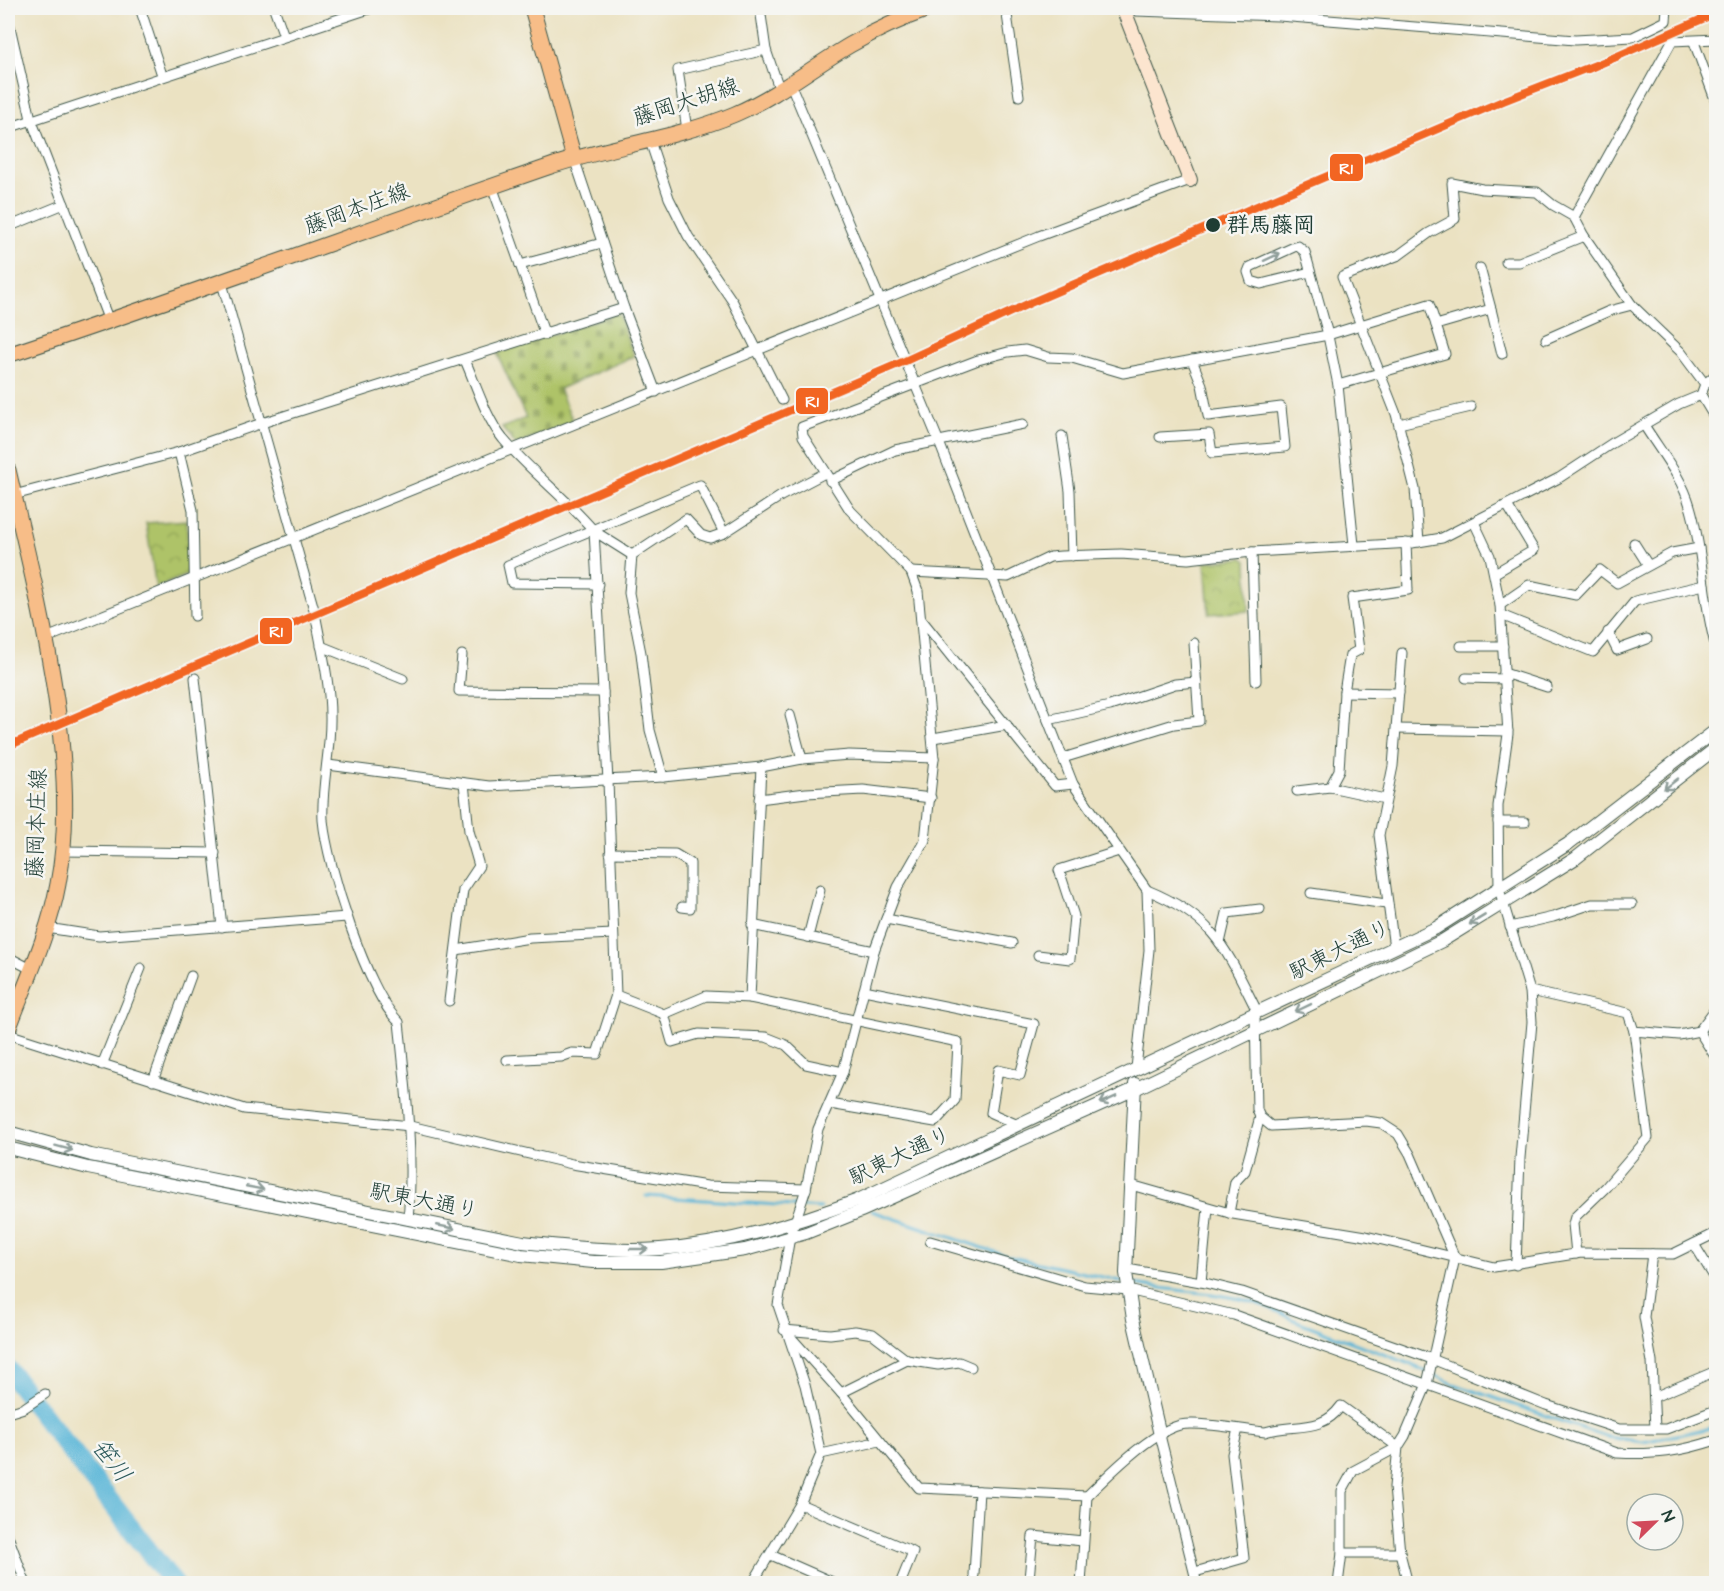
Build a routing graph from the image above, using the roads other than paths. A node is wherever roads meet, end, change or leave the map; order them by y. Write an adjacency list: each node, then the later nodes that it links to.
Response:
1 (140, 8): 16 (street)
2 (274, 8): 12 (street)
3 (372, 8): 12 (street)
4 (532, 8): 24 (main road)
5 (760, 8): 15 (street)
6 (931, 8): 10 (main road, 藤岡大胡線)
7 (1006, 8): 18 (street)
8 (1125, 8): 9 (street); 25 (main road)
9 (1667, 8)
10 (915, 10): 17 (main road, 藤岡大胡線)
11 (8, 18): 20 (street)
12 (284, 36): 16 (street)
13 (1716, 39): 14 (street)
14 (1694, 42): 19 (street); 28 (street)
15 (766, 50): 17 (street); 22 (street)
16 (162, 75): 20 (street)
17 (786, 88): 22 (main road, 藤岡大胡線); 37 (street)
18 (1019, 96)
19 (1716, 102)
20 (32, 119): 21 (street); 27 (street)
21 (8, 128)
22 (687, 130): 23 (main road, 藤岡大胡線)
23 (649, 138): 24 (main road, 藤岡大胡線); 47 (street)
24 (574, 158): 26 (main road, 藤岡本庄線); 31 (street)
25 (1190, 180): 37 (street)
26 (492, 186): 33 (street); 36 (main road, 藤岡本庄線)
27 (64, 204): 29 (street); 41 (street)
28 (1574, 217): 30 (street); 42 (street)
29 (8, 227)
30 (1584, 236): 32 (street); 38 (street)
31 (602, 243): 33 (street); 39 (street)
32 (1506, 262)
33 (520, 265): 44 (street)
34 (1480, 268): 40 (street)
35 (1310, 272): 35 (street, one-way to 35); 45 (street)
36 (222, 283): 41 (main road, 藤岡本庄線); 63 (street)
37 (882, 302): 47 (street); 54 (street)
38 (1632, 305): 46 (street); 55 (street)
39 (624, 308): 44 (street); 57 (street)
40 (1491, 309): 43 (street); 48 (street)
41 (110, 321): 49 (main road, 藤岡本庄線)
42 (1360, 325): 43 (street); 45 (street); 52 (street)
43 (1436, 325): 52 (street)
44 (545, 335): 50 (street)
45 (1328, 335): 51 (street); 56 (street)
46 (1546, 339)
47 (758, 352): 57 (street); 59 (street)
48 (1502, 354)
49 (8, 355)
50 (465, 360): 63 (street); 71 (street)
51 (1192, 360): 54 (street); 61 (street)
52 (1380, 374): 56 (street); 65 (street)
53 (1716, 374): 55 (street)
54 (914, 383): 70 (street); 74 (street)
55 (1705, 384): 58 (street)
56 (1338, 385): 84 (street)
57 (656, 392): 71 (street)
58 (1701, 395): 62 (street); 66 (street)
59 (782, 400)
60 (1471, 407): 65 (street)
61 (1208, 416): 67 (street); 67 (street)
62 (1716, 420)
63 (262, 423): 72 (street); 80 (street)
64 (1023, 424): 70 (street)
65 (1399, 424): 81 (street)
66 (1644, 425): 76 (street); 85 (street)
67 (1209, 434): 69 (street)
68 (1062, 436): 88 (street)
69 (1160, 437)
70 (939, 442): 74 (street); 92 (street)
71 (515, 451): 78 (street); 80 (street)
72 (179, 452): 75 (street); 93 (street)
73 (8, 470): 75 (main road, 藤岡本庄線)
74 (827, 477): 79 (street); 90 (street)
75 (10, 496): 100 (main road, 藤岡本庄線)
76 (1507, 505): 77 (street); 91 (street)
77 (1474, 522): 81 (street); 91 (street)
78 (594, 531): 79 (street); 87 (street); 94 (street); 94 (street)
79 (724, 533): 87 (street)
80 (293, 536): 93 (street); 103 (street)
81 (1419, 542): 82 (street)
82 (1406, 543): 84 (street); 117 (street)
83 (1634, 543): 89 (street)
84 (1354, 545): 86 (street)
85 (1699, 548): 89 (street); 95 (street)
86 (1252, 552): 88 (street); 113 (street)
87 (632, 555): 132 (street)
88 (1072, 555): 92 (street)
89 (1648, 566): 96 (street)
90 (911, 572): 92 (street); 98 (street)
91 (1495, 573): 96 (street)
92 (990, 576): 120 (street)
93 (194, 578): 97 (street); 100 (street)
94 (598, 584): 116 (street)
95 (1704, 585): 99 (street); 106 (street)
96 (1501, 610): 99 (street); 105 (street)
97 (195, 616)
98 (921, 619): 121 (street); 125 (street)
99 (1608, 632): 101 (street)
100 (44, 639): 143 (main road, 藤岡本庄線)
101 (1647, 639)
102 (1194, 643): 114 (street)
103 (321, 646): 112 (street); 130 (street)
104 (1461, 646): 105 (street)
105 (1503, 646): 109 (street)
106 (1716, 647)
107 (1402, 653): 118 (street)
108 (462, 655): 116 (street)
109 (1505, 676): 111 (street); 115 (street); 124 (street)
110 (195, 678): 145 (street)
111 (1466, 678)
112 (403, 679)
113 (1256, 681)
114 (1197, 682): 120 (street); 128 (street)
115 (1547, 687)
116 (603, 692): 133 (street)
117 (1344, 692): 118 (street); 136 (street)
118 (1399, 693): 122 (street)
119 (790, 715): 129 (street)
120 (1047, 720): 128 (street)
121 (1006, 725): 125 (street); 135 (street)
122 (1397, 729): 124 (street); 140 (street)
123 (1716, 730): 147 (street, 駅東大通り)
124 (1508, 731): 141 (street)
125 (933, 738): 127 (street)
126 (1716, 748): 152 (street, 駅東大通り, one-way to 152)
127 (934, 758): 129 (street); 138 (street)
128 (1062, 758): 135 (street)
129 (802, 759): 131 (street)
130 (328, 765): 134 (street); 156 (street)
131 (760, 767): 132 (street); 139 (street)
132 (663, 777): 133 (street)
133 (608, 781): 134 (street); 146 (street)
134 (464, 783): 167 (street)
135 (1073, 784): 144 (street)
136 (1330, 787): 137 (street); 140 (street)
137 (1297, 791)
138 (931, 798): 139 (street); 157 (street)
139 (759, 799): 158 (street)
140 (1385, 799): 151 (street)
141 (1498, 822): 142 (street); 147 (street)
142 (1525, 822)
143 (63, 851): 145 (street); 161 (main road, 藤岡本庄線)
144 (1119, 851): 149 (street); 169 (street)
145 (215, 853): 159 (street)
146 (610, 853): 154 (street); 162 (street)
147 (1499, 889): 152 (street); 166 (street, 駅東大通り)
148 (820, 890): 163 (street)
149 (1147, 890): 165 (street); 190 (street)
150 (1311, 892): 151 (street)
151 (1386, 904): 166 (street)
152 (1504, 904): 160 (street); 183 (street, 駅東大通り, one-way to 183)
153 (1632, 904): 160 (street)
154 (682, 907)
155 (1260, 909): 165 (street)
156 (347, 917): 159 (street); 197 (street)
157 (886, 919): 164 (street); 168 (street)
158 (752, 925): 163 (street); 177 (street)
159 (222, 927): 161 (street)
160 (1510, 927): 175 (street)
161 (47, 928): 172 (main road, 藤岡本庄線)
162 (613, 934): 167 (street); 176 (street)
163 (808, 937): 168 (street)
164 (1012, 943)
165 (1220, 943): 180 (street)
166 (1394, 948): 180 (street, 駅東大通り)
167 (456, 950): 178 (street)
168 (874, 951): 174 (street)
169 (1038, 955)
170 (8, 957): 172 (street)
171 (141, 968): 189 (street)
172 (31, 969): 186 (main road, 藤岡本庄線)
173 (191, 976): 192 (street)
174 (864, 990): 182 (street); 196 (street)
175 (1530, 991): 184 (street); 213 (street)
176 (615, 995): 181 (street); 188 (street)
177 (750, 998): 181 (street); 182 (street)
178 (449, 1001)
179 (1716, 1008): 185 (street)
180 (1257, 1013): 183 (street); 190 (street, 駅東大通り)
181 (664, 1014): 191 (street)
182 (857, 1019): 191 (street); 194 (street)
183 (1255, 1031): 193 (street, 駅東大通り); 195 (street)
184 (1634, 1031): 185 (street); 210 (street)
185 (1699, 1031): 187 (street)
186 (8, 1032): 189 (street)
187 (1716, 1058)
188 (507, 1060)
189 (102, 1065): 192 (street)
190 (1136, 1068): 193 (street); 196 (street, 駅東大通り)
191 (843, 1072): 194 (street)
192 (153, 1081): 197 (street)
193 (1135, 1089): 200 (street); 207 (street, 駅東大通り, one-way to 207)
194 (830, 1104): 201 (street)
195 (1260, 1117): 203 (street); 212 (street)
196 (1018, 1125): 205 (street, 駅東大通り)
197 (410, 1126): 201 (street); 204 (street)
198 (8, 1132): 204 (street, 駅東大通り, one-way to 204)
199 (8, 1148): 207 (street, 駅東大通り)
200 (1131, 1185): 202 (street); 214 (street)
201 (806, 1189): 205 (street)
202 (1208, 1208): 203 (street); 216 (street)
203 (1228, 1213): 212 (street)
204 (408, 1220): 205 (street, 駅東大通り, one-way to 205)
205 (794, 1222): 207 (street)
206 (1716, 1233): 209 (street)
207 (790, 1237): 218 (street)
208 (930, 1241): 217 (street)
209 (1694, 1244): 211 (street); 215 (street)
210 (1576, 1254): 211 (street); 213 (street)
211 (1652, 1254): 226 (street)
212 (1455, 1258): 213 (street); 219 (street)
213 (1516, 1265)
214 (1126, 1271): 216 (street); 217 (street)
215 (1716, 1280)
216 (1201, 1282): 219 (street)
217 (1128, 1290): 223 (street); 231 (street)
218 (784, 1330): 220 (street); 224 (street); 235 (street)
219 (1432, 1359): 223 (street); 230 (street)
220 (907, 1360): 221 (street); 224 (street)
221 (971, 1367)
222 (1716, 1371): 226 (street)
223 (1427, 1384): 232 (street); 234 (street)
224 (841, 1393): 233 (street)
225 (45, 1394): 228 (street)
226 (1654, 1396): 230 (street)
227 (1716, 1410): 230 (street)
228 (8, 1413)
229 (1238, 1429): 231 (street); 234 (street); 244 (street)
230 (1655, 1429)
231 (1160, 1435): 237 (street); 244 (street)
232 (1716, 1440)
233 (880, 1441): 235 (street); 236 (street)
234 (1398, 1447): 241 (street); 242 (street)
235 (821, 1454): 238 (street)
236 (979, 1491): 237 (street); 245 (street)
237 (1088, 1496): 240 (street)
238 (800, 1504): 243 (street); 250 (street)
239 (8, 1536): 247 (street)
240 (1083, 1541): 246 (street); 251 (street)
241 (1342, 1553): 242 (street); 253 (street)
242 (1400, 1553): 254 (street)
243 (771, 1555): 248 (street); 249 (street)
244 (1195, 1572): 252 (street)
245 (974, 1575)
246 (1029, 1579)
247 (26, 1584)
248 (752, 1584)
249 (837, 1584)
250 (900, 1584)
251 (1081, 1584)
252 (1197, 1584)
253 (1338, 1584)
254 (1408, 1584)

